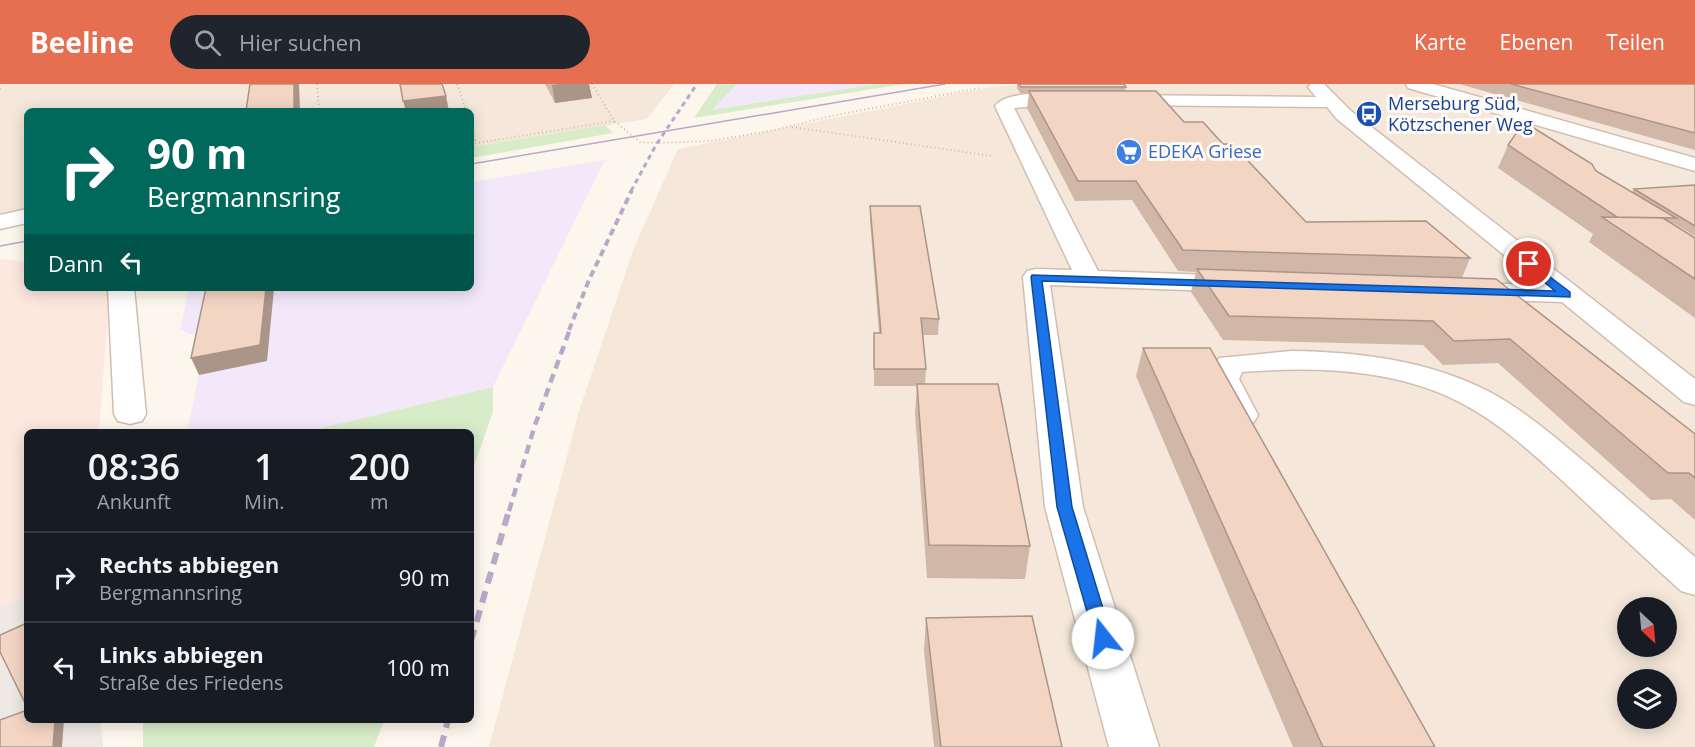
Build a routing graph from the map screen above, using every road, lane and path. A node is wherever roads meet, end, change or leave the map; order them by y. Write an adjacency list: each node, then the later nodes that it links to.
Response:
1 (317, 84): 10 (path)
2 (457, 84): 11 (path)
3 (592, 84): 12 (path)
4 (1313, 84): 9 (street)
5 (1414, 84): 8 (street)
6 (991, 86): 13 (path)
7 (1475, 86): 8 (street)
8 (1444, 94): 17 (street)
9 (1332, 102): 16 (street); 24 (street)
10 (319, 108)
11 (465, 108)
12 (614, 121): 13 (path); 15 (path)
13 (788, 126): 16 (path)
14 (474, 135): 15 (path)
15 (476, 143)
16 (1033, 162): 20 (street)
17 (1695, 165)
18 (24, 217): 19 (street)
19 (0, 222)
20 (1089, 279): 21 (street); 29 (street)
21 (1268, 285)
22 (1435, 290): 24 (street)
23 (121, 291): 26 (street)
24 (1566, 294): 25 (street)
25 (1695, 395)
26 (130, 414)
27 (1261, 446): 28 (street)
28 (1695, 580)
29 (1134, 747)

